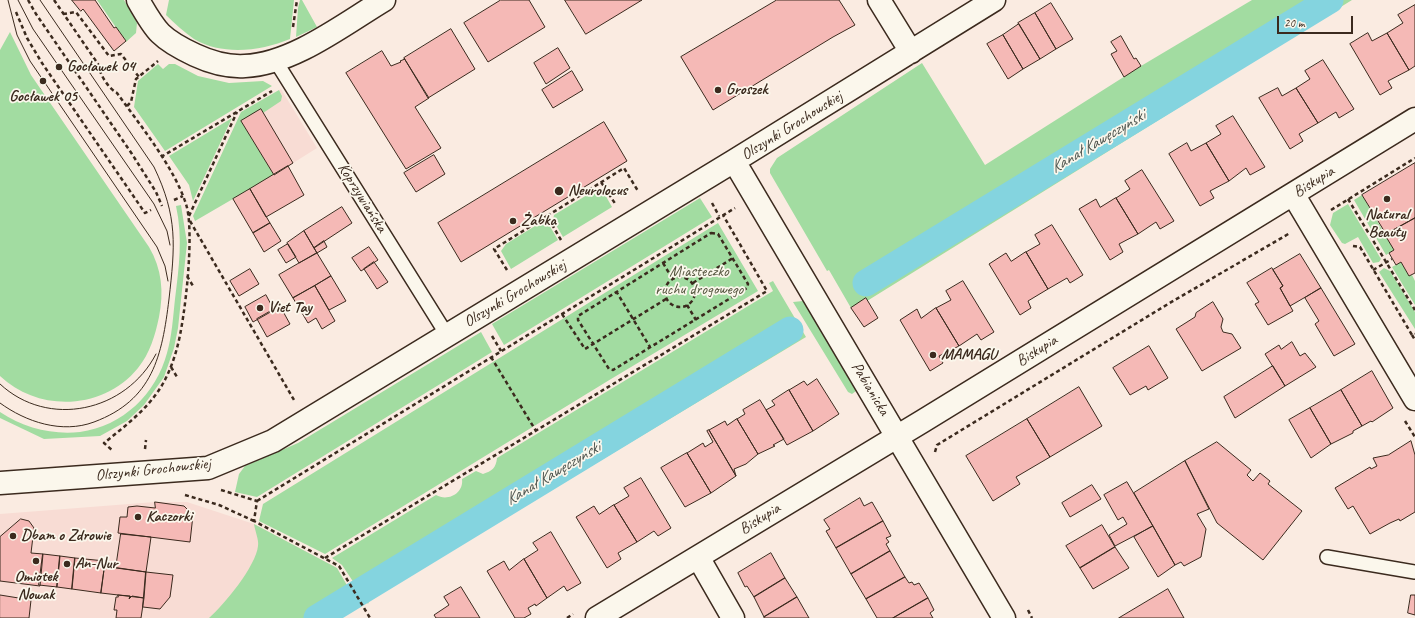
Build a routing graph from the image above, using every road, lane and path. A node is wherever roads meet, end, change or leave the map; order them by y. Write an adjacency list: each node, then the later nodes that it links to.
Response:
1 (28, 0): 28 (path)
2 (54, 0): 9 (path)
3 (138, 0): 12 (street)
4 (297, 0): 10 (path)
5 (384, 0): 12 (street)
6 (879, 0): 11 (street)
7 (994, 0): 11 (street, Olszynki Grochowskiej)
8 (16, 12): 30 (path)
9 (63, 14): 14 (path); 16 (path)
10 (293, 34)
11 (911, 52): 21 (street, Olszynki Grochowskiej)
12 (275, 60): 57 (lane, Koprzywiańska)
13 (161, 64): 14 (path)
14 (139, 77): 16 (path)
15 (276, 89): 17 (path)
16 (127, 106): 19 (path)
17 (238, 111): 19 (path); 34 (path)
18 (1415, 119): 23 (street, Biskupia)
19 (161, 157): 25 (path)
20 (1415, 158): 26 (path)
21 (734, 161): 57 (street, Olszynki Grochowskiej); 69 (street, Pabianicka)
22 (601, 182): 24 (path); 29 (path); 35 (path)
23 (1293, 194): 66 (street); 69 (street, Biskupia)
24 (640, 195)
25 (183, 196): 27 (path); 34 (path)
26 (1348, 199): 31 (path); 41 (path)
27 (174, 200)
28 (162, 206)
29 (618, 209)
30 (150, 210)
31 (1328, 211)
32 (723, 215): 33 (path); 53 (path); 68 (path)
33 (739, 215)
34 (189, 216): 36 (path)
35 (547, 216): 38 (path); 45 (path)
36 (190, 220): 44 (path); 67 (path)
37 (1292, 232): 73 (path)
38 (563, 242)
39 (733, 258): 42 (path); 47 (path); 55 (path)
40 (1392, 259): 41 (path)
41 (1386, 262): 43 (path); 52 (path)
42 (663, 263): 46 (path); 49 (path)
43 (1373, 270)
44 (187, 275): 48 (path); 64 (path)
45 (510, 275)
46 (672, 278): 47 (path); 50 (path)
47 (693, 283): 51 (path)
48 (193, 286)
49 (616, 291): 54 (path); 60 (path)
50 (666, 299): 51 (path); 54 (path)
51 (687, 305): 55 (path)
52 (1415, 310)
53 (562, 314): 60 (path); 62 (path)
54 (633, 319): 60 (path); 61 (path)
55 (696, 320): 61 (path)
56 (489, 331): 62 (path)
57 (447, 335): 74 (street, Olszynki Grochowskiej)
58 (1412, 335): 59 (path)
59 (1415, 340)
60 (594, 344): 61 (path)
61 (650, 347)
62 (501, 351): 63 (path)
63 (491, 357): 68 (path); 77 (path)
64 (171, 367): 65 (path); 71 (path)
65 (177, 377)
66 (1415, 399)
67 (298, 406)
68 (536, 431): 81 (path)
69 (898, 436): 79 (street, Biskupia); 88 (street, Pabianicka)
70 (146, 440): 72 (path)
71 (104, 443)
72 (145, 451)
73 (935, 453)
74 (0, 483)
75 (215, 490): 77 (path)
76 (182, 494): 78 (path)
77 (257, 501): 78 (path)
78 (254, 521): 81 (path)
79 (698, 557): 84 (street, Biskupia); 87 (street)
80 (1327, 557): 82 (lane)
81 (325, 558): 85 (path)
82 (1415, 572)
83 (1024, 604): 89 (path)
84 (589, 614): 86 (path)
85 (370, 618)
86 (567, 618)
87 (732, 618)
88 (1004, 618)
89 (1032, 618)

